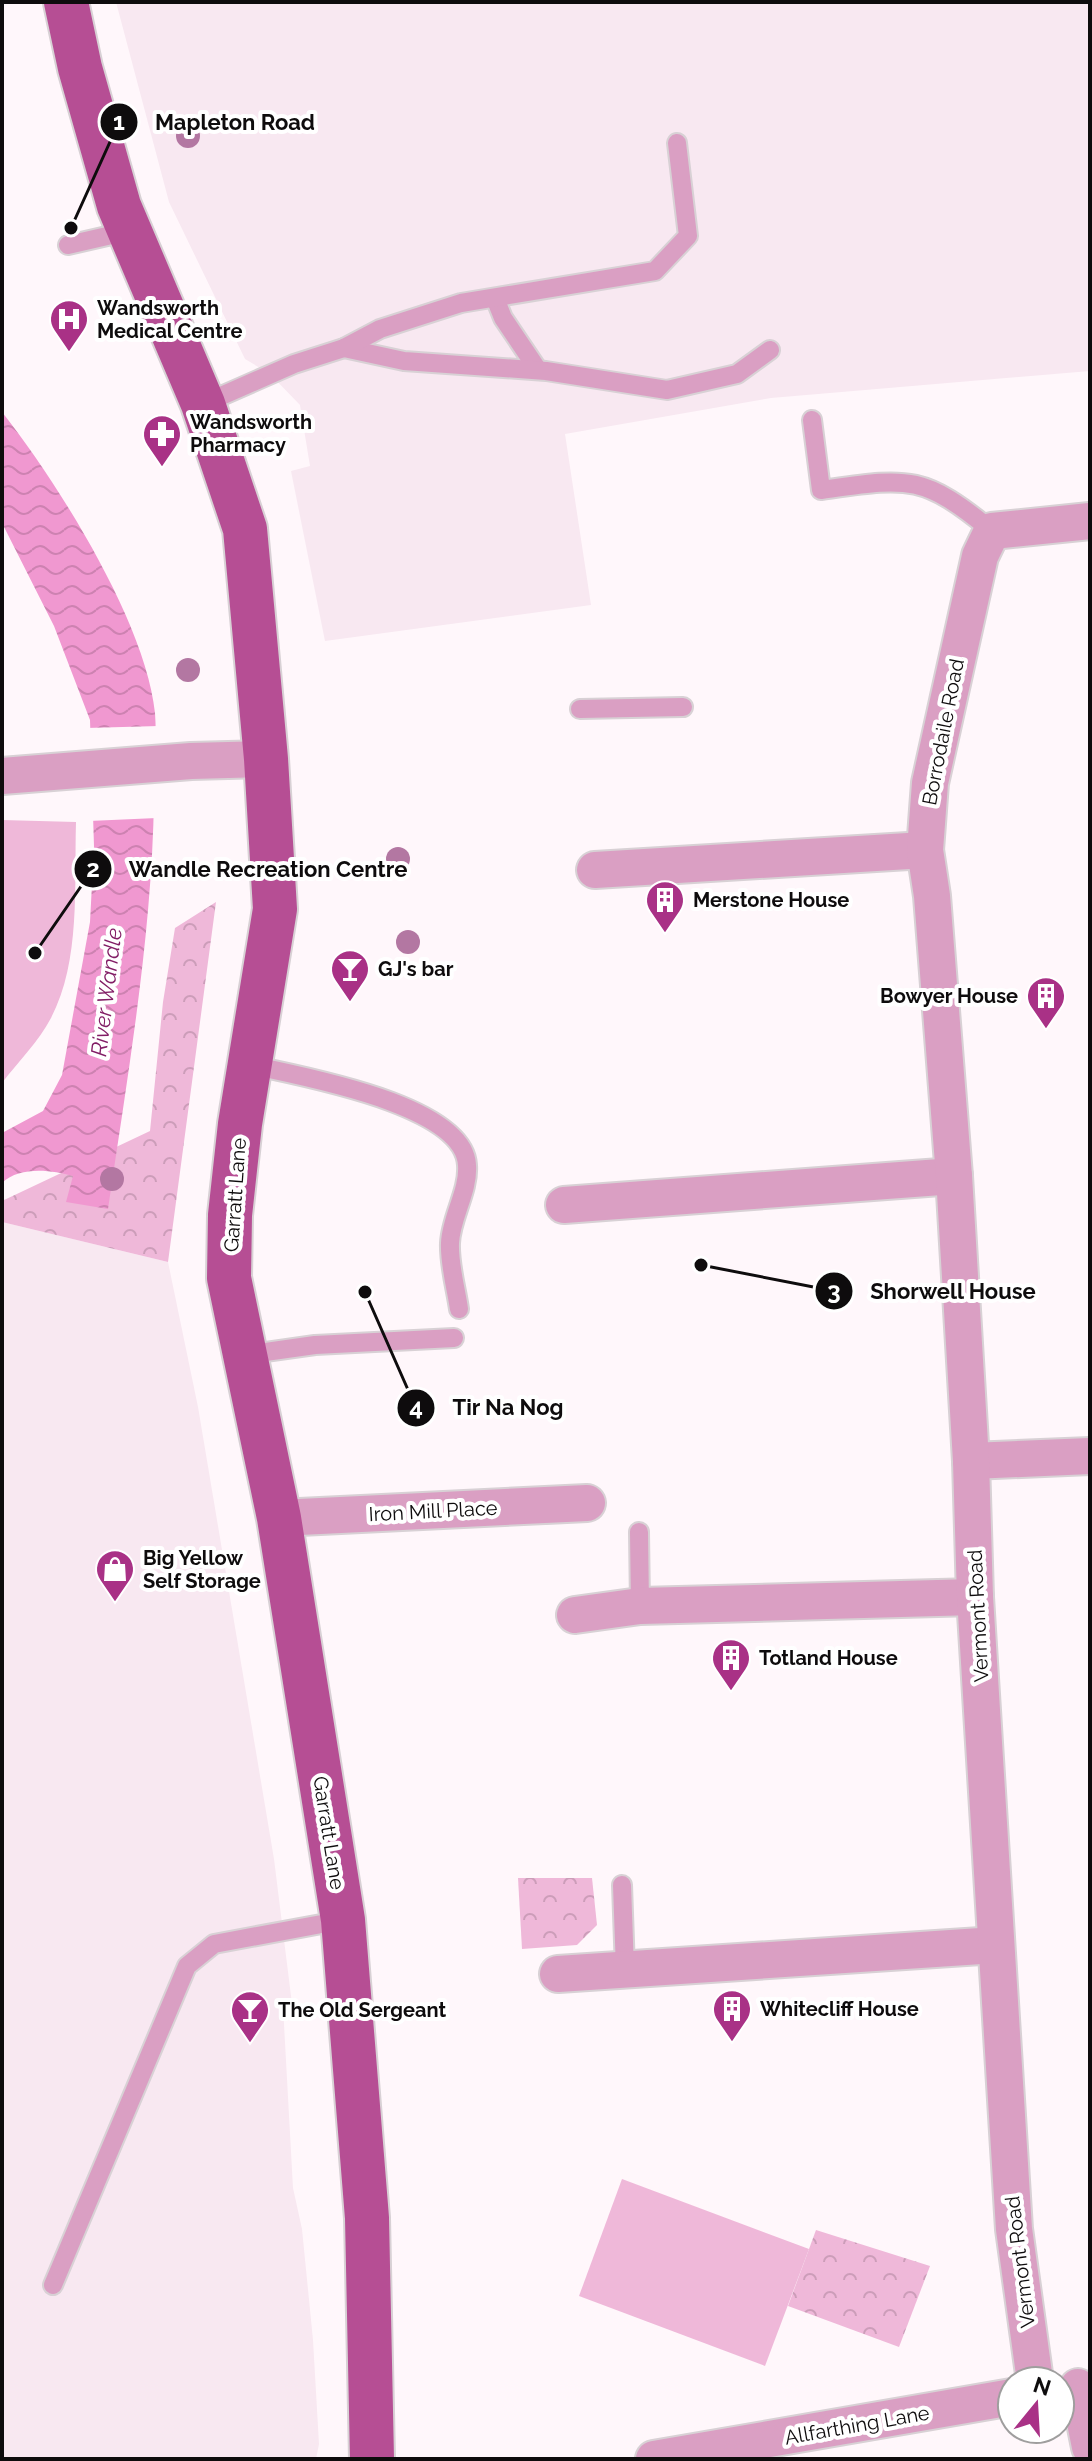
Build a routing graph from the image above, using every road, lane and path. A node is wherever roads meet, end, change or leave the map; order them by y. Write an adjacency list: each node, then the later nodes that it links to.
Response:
1 (66, 2): 3 (main road, Garratt Lane)
2 (677, 143): 5 (lane)
3 (129, 231): 4 (lane); 9 (main road, Garratt Lane)
4 (68, 245)
5 (495, 298): 6 (lane); 8 (lane)
6 (344, 348): 8 (lane); 9 (lane)
7 (770, 350): 8 (lane)
8 (538, 370)
9 (203, 404): 15 (main road, Garratt Lane)
10 (812, 420): 12 (lane)
11 (1090, 521): 12 (street)
12 (992, 531): 17 (street, Borrodaile Road)
13 (683, 707): 14 (lane)
14 (580, 709)
15 (266, 759): 16 (street); 19 (main road, Garratt Lane)
16 (4, 776)
17 (925, 850): 18 (street); 20 (street, Vermont Road)
18 (595, 870)
19 (251, 1065): 22 (lane); 24 (main road, Garratt Lane)
20 (954, 1176): 21 (street); 26 (street, Vermont Road)
21 (564, 1205)
22 (459, 1309)
23 (454, 1338): 24 (lane)
24 (244, 1355): 28 (main road, Garratt Lane)
25 (1090, 1456): 26 (street)
26 (971, 1461): 30 (street, Vermont Road)
27 (587, 1503): 28 (street, Iron Mill Place)
28 (279, 1518): 34 (main road, Garratt Lane)
29 (639, 1532): 31 (lane)
30 (975, 1597): 31 (street); 35 (street, Vermont Road)
31 (640, 1606): 32 (street)
32 (575, 1615)
33 (622, 1885): 36 (lane)
34 (343, 1920): 38 (lane); 43 (main road, Garratt Lane)
35 (996, 1945): 36 (street); 39 (street, Vermont Road)
36 (625, 1970): 37 (street)
37 (558, 1974)
38 (53, 2285)
39 (1033, 2365)
40 (1076, 2387): 42 (street)
41 (996, 2400): 44 (street, Allfarthing Lane)
42 (1090, 2447)
43 (372, 2459)
44 (654, 2459)

